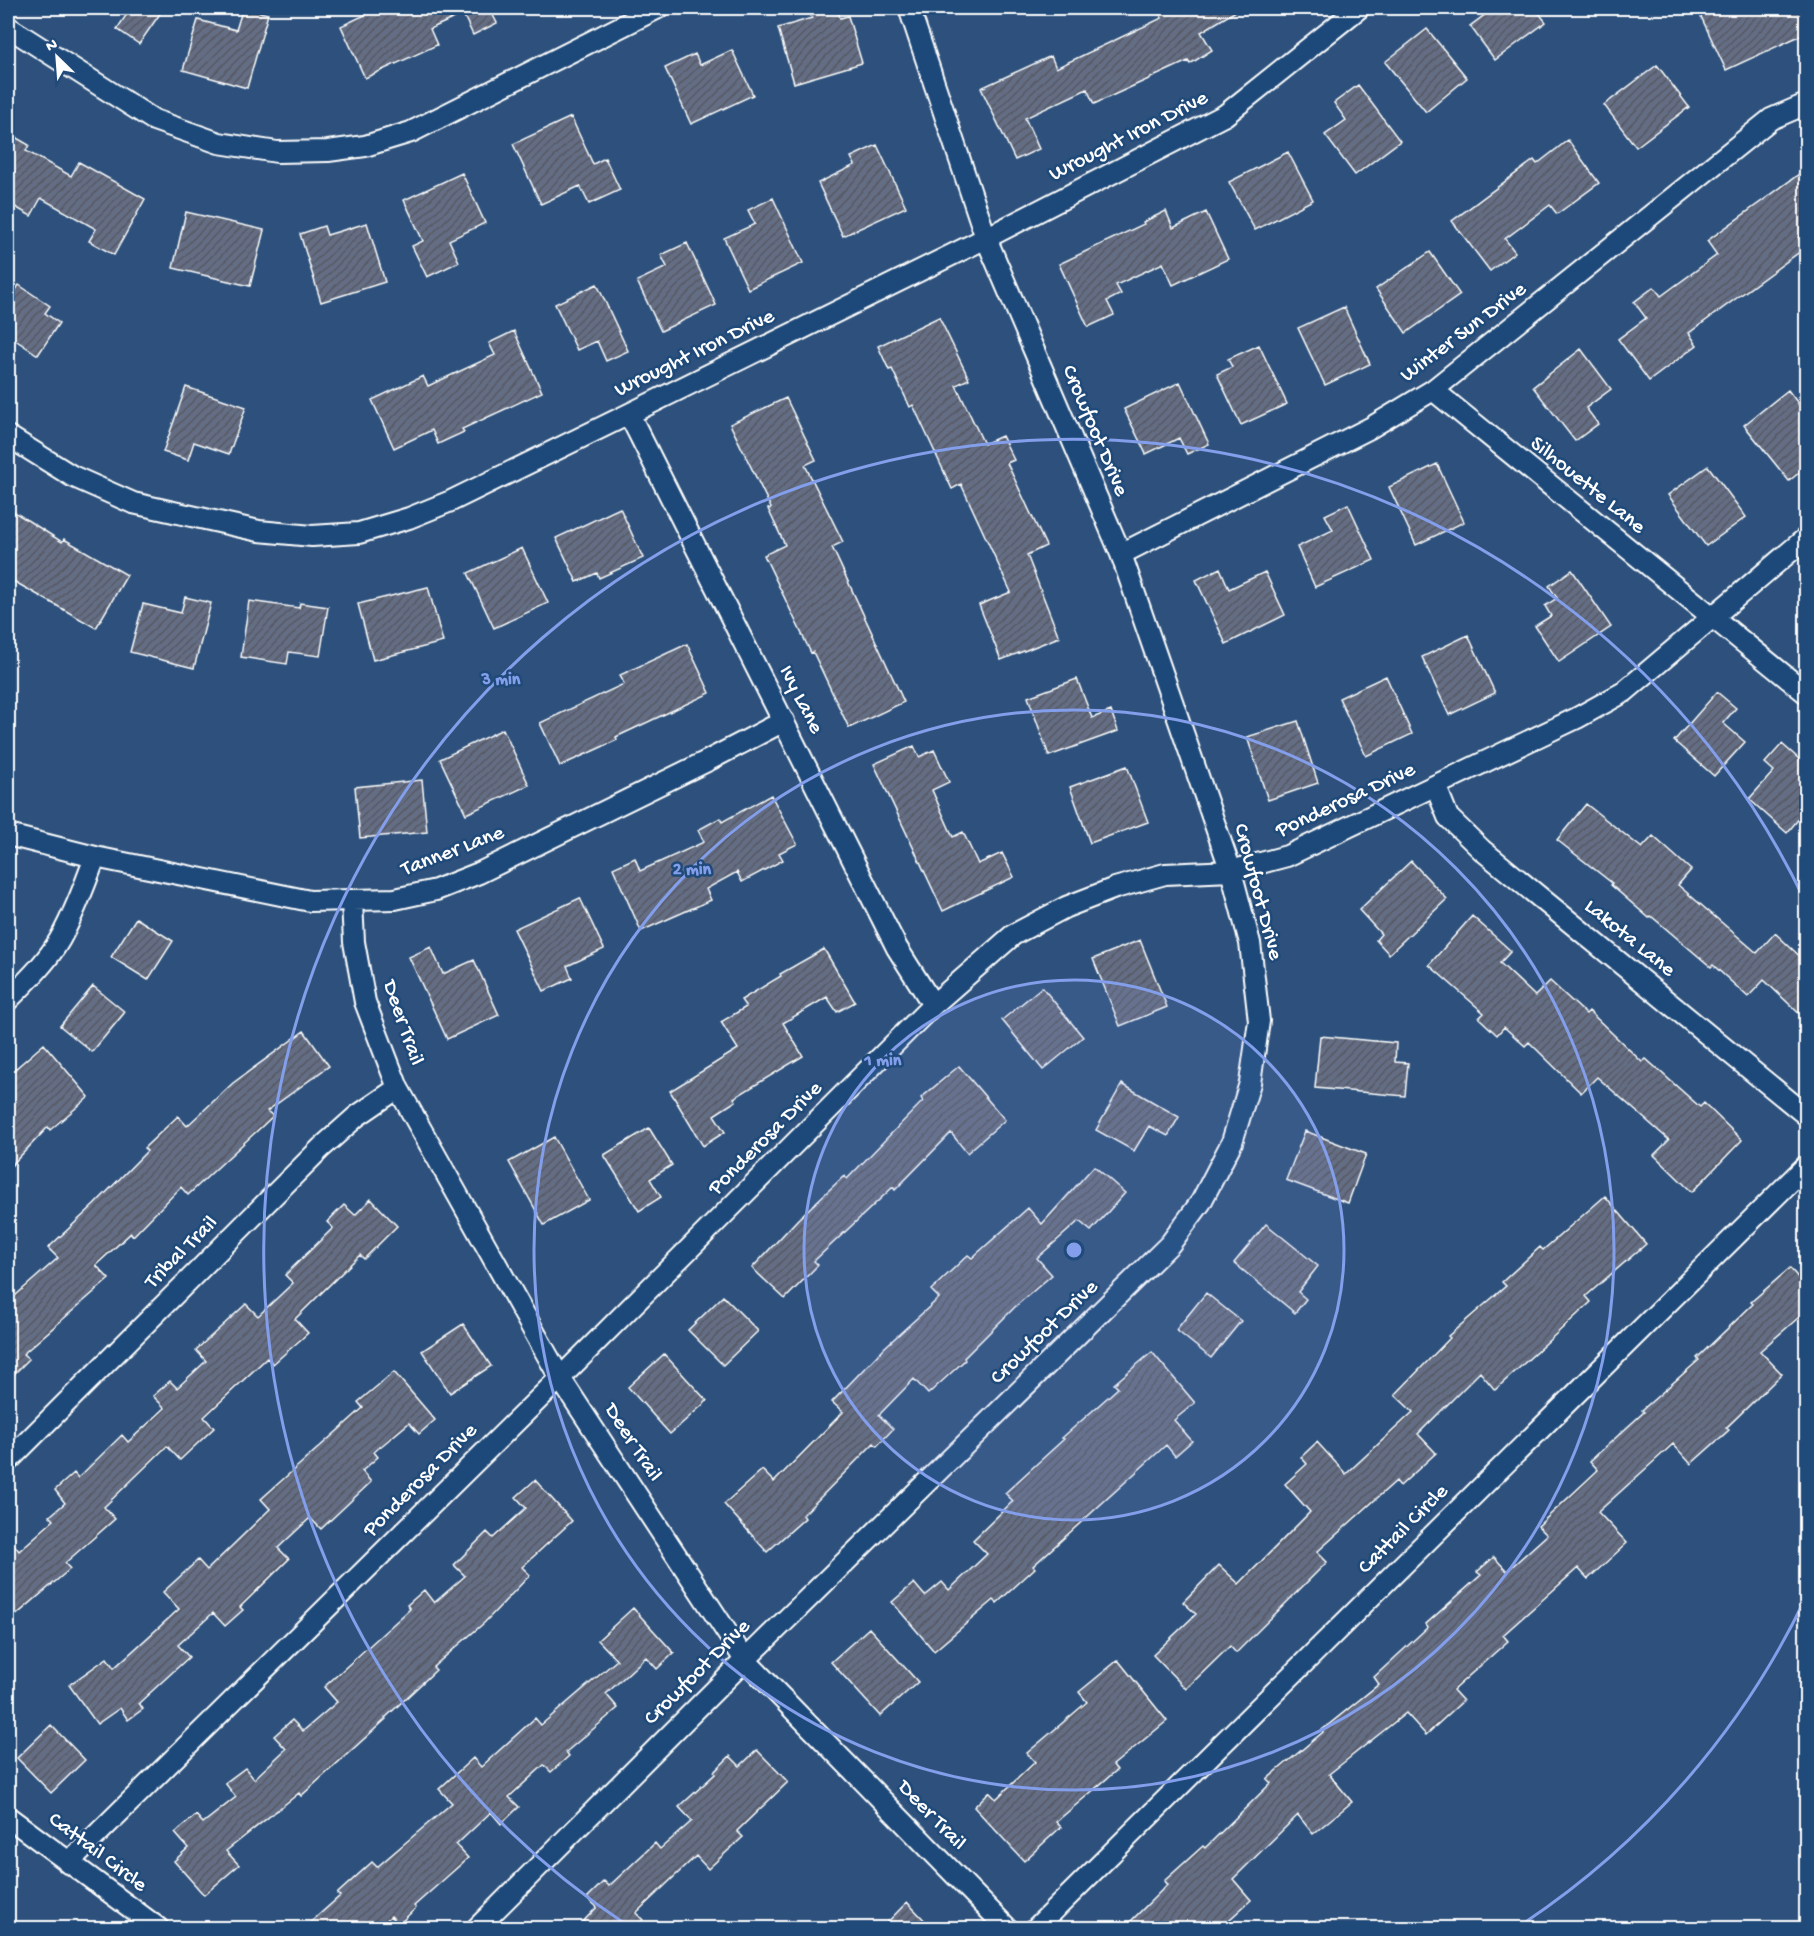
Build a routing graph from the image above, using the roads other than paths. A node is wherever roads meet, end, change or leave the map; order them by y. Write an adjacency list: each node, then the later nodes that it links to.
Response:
1 (658, 8): 4 (street)
2 (909, 8): 6 (street, Crowfoot Drive)
3 (1359, 8): 6 (street, Wrought Iron Drive)
4 (8, 27)
5 (1806, 104): 7 (street, Winter Sun Drive)
6 (986, 238): 8 (street, Wrought Iron Drive); 11 (street, Crowfoot Drive)
7 (1433, 390): 11 (street, Winter Sun Drive); 12 (street, Silhouette Lane)
8 (629, 414): 9 (street, Wrought Iron Drive); 14 (street, Ivy Lane)
9 (8, 436)
10 (1806, 538): 12 (street, Ponderosa Drive)
11 (1120, 554): 18 (street, Crowfoot Drive)
12 (1711, 617): 13 (street, Silhouette Lane); 15 (street, Ponderosa Drive)
13 (1806, 693)
14 (784, 721): 19 (street, Tanner Lane); 21 (street, Ivy Lane)
15 (1436, 787): 18 (street, Ponderosa Drive); 23 (street, Lakota Lane)
16 (8, 835): 17 (street, Tanner Lane)
17 (95, 857): 19 (street, Tanner Lane); 20 (street)
18 (1231, 871): 21 (street, Ponderosa Drive); 27 (street, Crowfoot Drive)
19 (352, 901): 22 (street, Deer Trail)
20 (8, 1000)
21 (933, 1005): 25 (street, Ponderosa Drive)
22 (398, 1088): 25 (street, Deer Trail); 26 (street, Tribal Trail)
23 (1806, 1115)
24 (1806, 1166): 33 (street, Cattail Circle)
25 (560, 1378): 27 (street, Deer Trail); 29 (street, Ponderosa Drive)
26 (8, 1461)
27 (745, 1660): 31 (street, Crowfoot Drive); 32 (street, Deer Trail)
28 (8, 1817): 29 (street, Cattail Circle)
29 (68, 1863): 30 (street, Cattail Circle)
30 (158, 1929)
31 (477, 1929)
32 (1007, 1929)
33 (1036, 1929)

